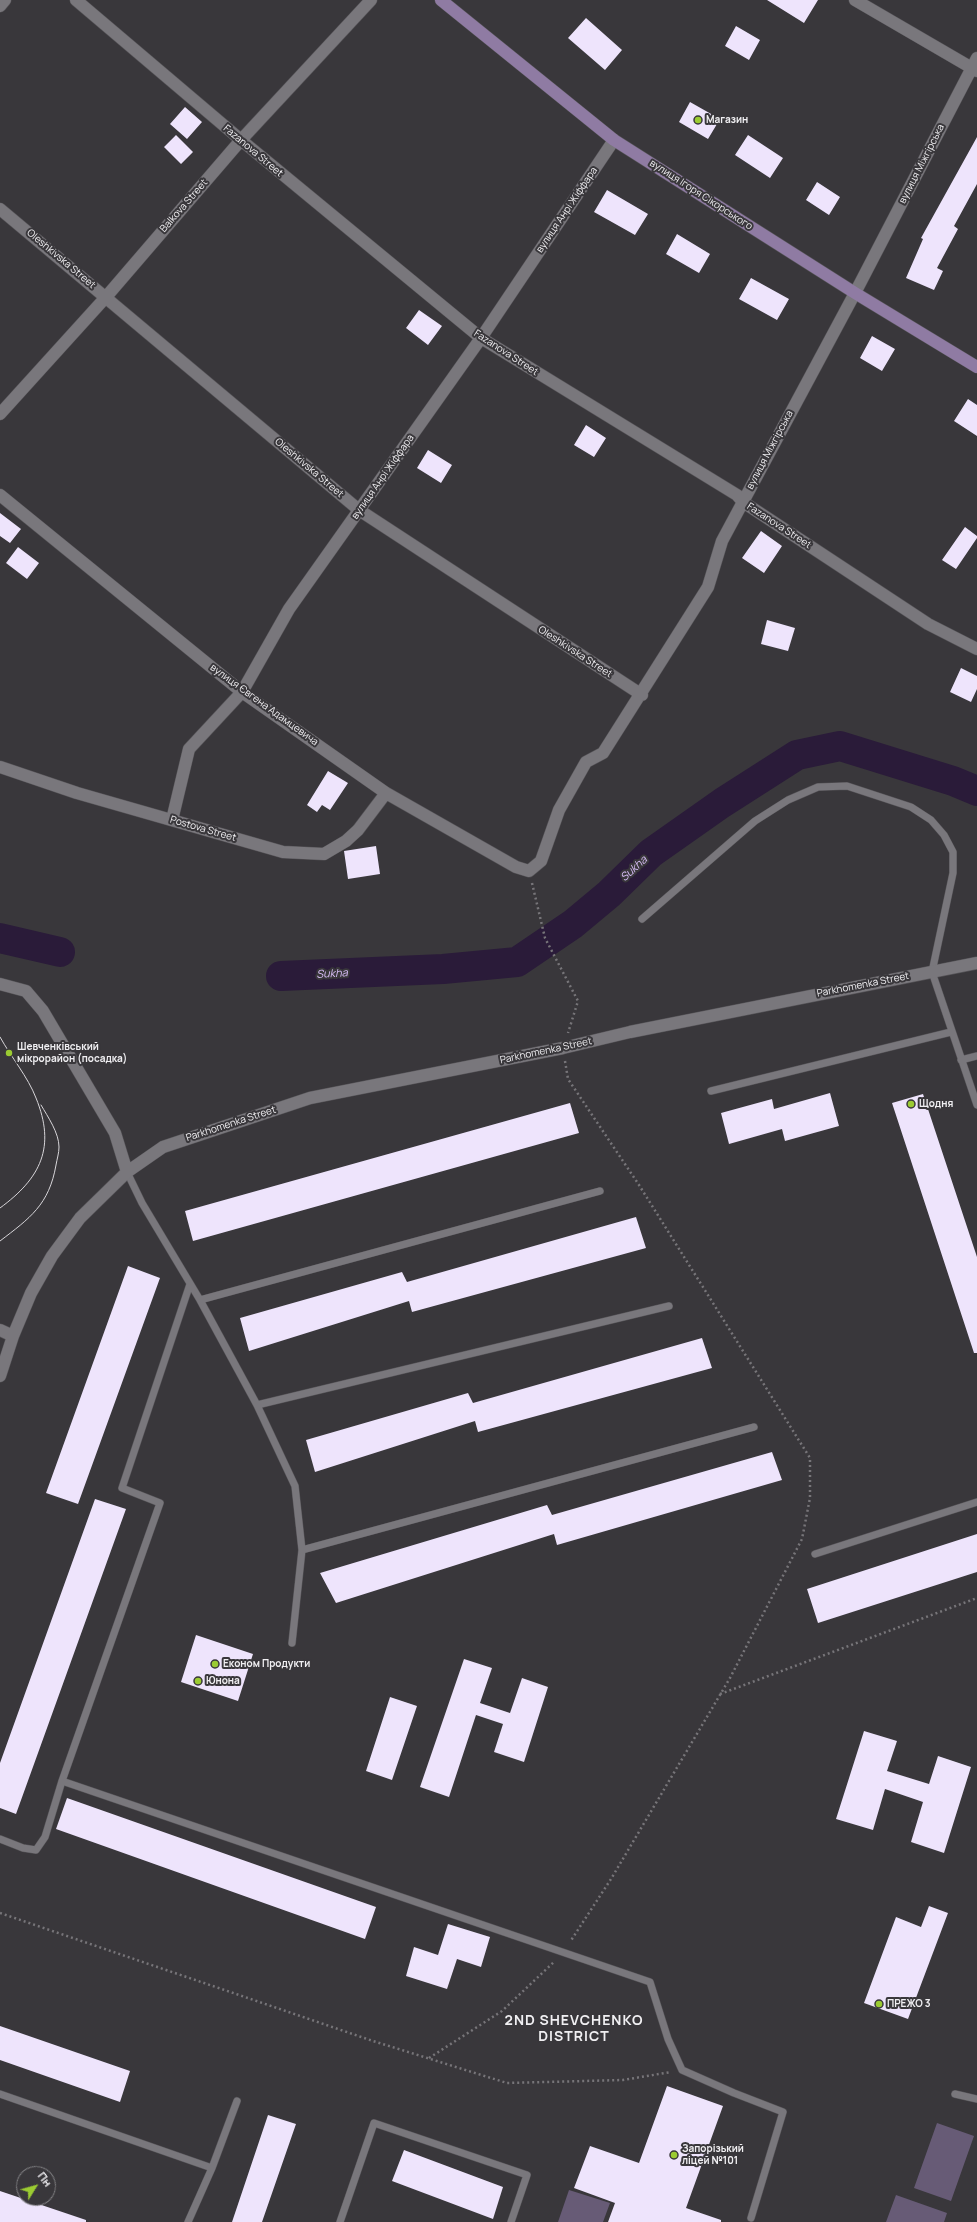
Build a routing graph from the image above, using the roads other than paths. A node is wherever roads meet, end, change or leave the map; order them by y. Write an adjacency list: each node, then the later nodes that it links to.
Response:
1 (5, 0): 6 (street)
2 (76, 0): 8 (street, Fazanova Street)
3 (371, 0): 8 (street, Balkova Street)
4 (441, 0): 9 (main road, вулиця Ігоря Сікорського)
5 (855, 0): 7 (street)
6 (0, 6)
7 (975, 65): 11 (street, вулиця Міжгірська)
8 (240, 140): 12 (street, Balkova Street); 13 (street, Fazanova Street)
9 (614, 140): 11 (main road, вулиця Ігоря Сікорського); 13 (street, вулиця Анрі Жіффара)
10 (0, 209): 12 (street, Oleshkivska Street)
11 (855, 293): 14 (main road, вулиця Ігоря Сікорського); 17 (street, вулиця Міжгірська)
12 (106, 297): 15 (street, Balkova Street); 18 (street, Oleshkivska Street)
13 (481, 338): 17 (street, Fazanova Street); 18 (street, вулиця Анрі Жіффара)
14 (977, 367)
15 (0, 414)
16 (0, 495): 20 (street, вулиця Євгена Адамцевича)
17 (743, 502): 19 (street, Fazanova Street); 21 (street, вулиця Міжгірська)
18 (359, 510): 20 (street, вулиця Анрі Жіффара); 21 (street, Oleshkivska Street)
19 (977, 649)
20 (242, 692): 23 (street, вулиця Євгена Адамцевича); 24 (street, вулиця Анрі Жіффара)
21 (642, 695): 25 (street, вулиця Міжгірська)
22 (0, 767): 24 (street, Postova Street)
23 (386, 793): 24 (street, Postova Street); 25 (street, вулиця Євгена Адамцевича)
24 (172, 820)
25 (529, 871)
26 (642, 919): 28 (lane)
27 (977, 963): 28 (street, Parkhomenka Street)
28 (932, 972): 30 (lane); 35 (street, Parkhomenka Street)
29 (0, 984): 35 (street)
30 (951, 1032): 32 (lane); 33 (lane)
31 (977, 1056): 32 (lane)
32 (961, 1060): 34 (lane)
33 (711, 1091)
34 (977, 1105)
35 (127, 1172): 37 (lane); 41 (street, Parkhomenka Street)
36 (600, 1191): 38 (lane)
37 (190, 1284): 38 (lane); 49 (lane)
38 (200, 1300): 43 (lane)
39 (669, 1306): 43 (lane)
40 (0, 1330): 41 (street)
41 (13, 1336): 42 (street, Parkhomenka Street)
42 (0, 1376)
43 (257, 1405): 46 (lane)
44 (754, 1427): 46 (lane)
45 (977, 1502): 47 (lane)
46 (302, 1550): 48 (lane)
47 (815, 1554)
48 (292, 1643)
49 (62, 1781): 50 (lane); 56 (lane)
50 (0, 1839)
51 (0, 2094): 55 (lane)
52 (955, 2094): 53 (lane)
53 (977, 2099)
54 (237, 2101): 55 (lane)
55 (212, 2168): 57 (lane)
56 (751, 2218)
57 (188, 2222)
58 (340, 2222): 59 (lane)
59 (511, 2222)

